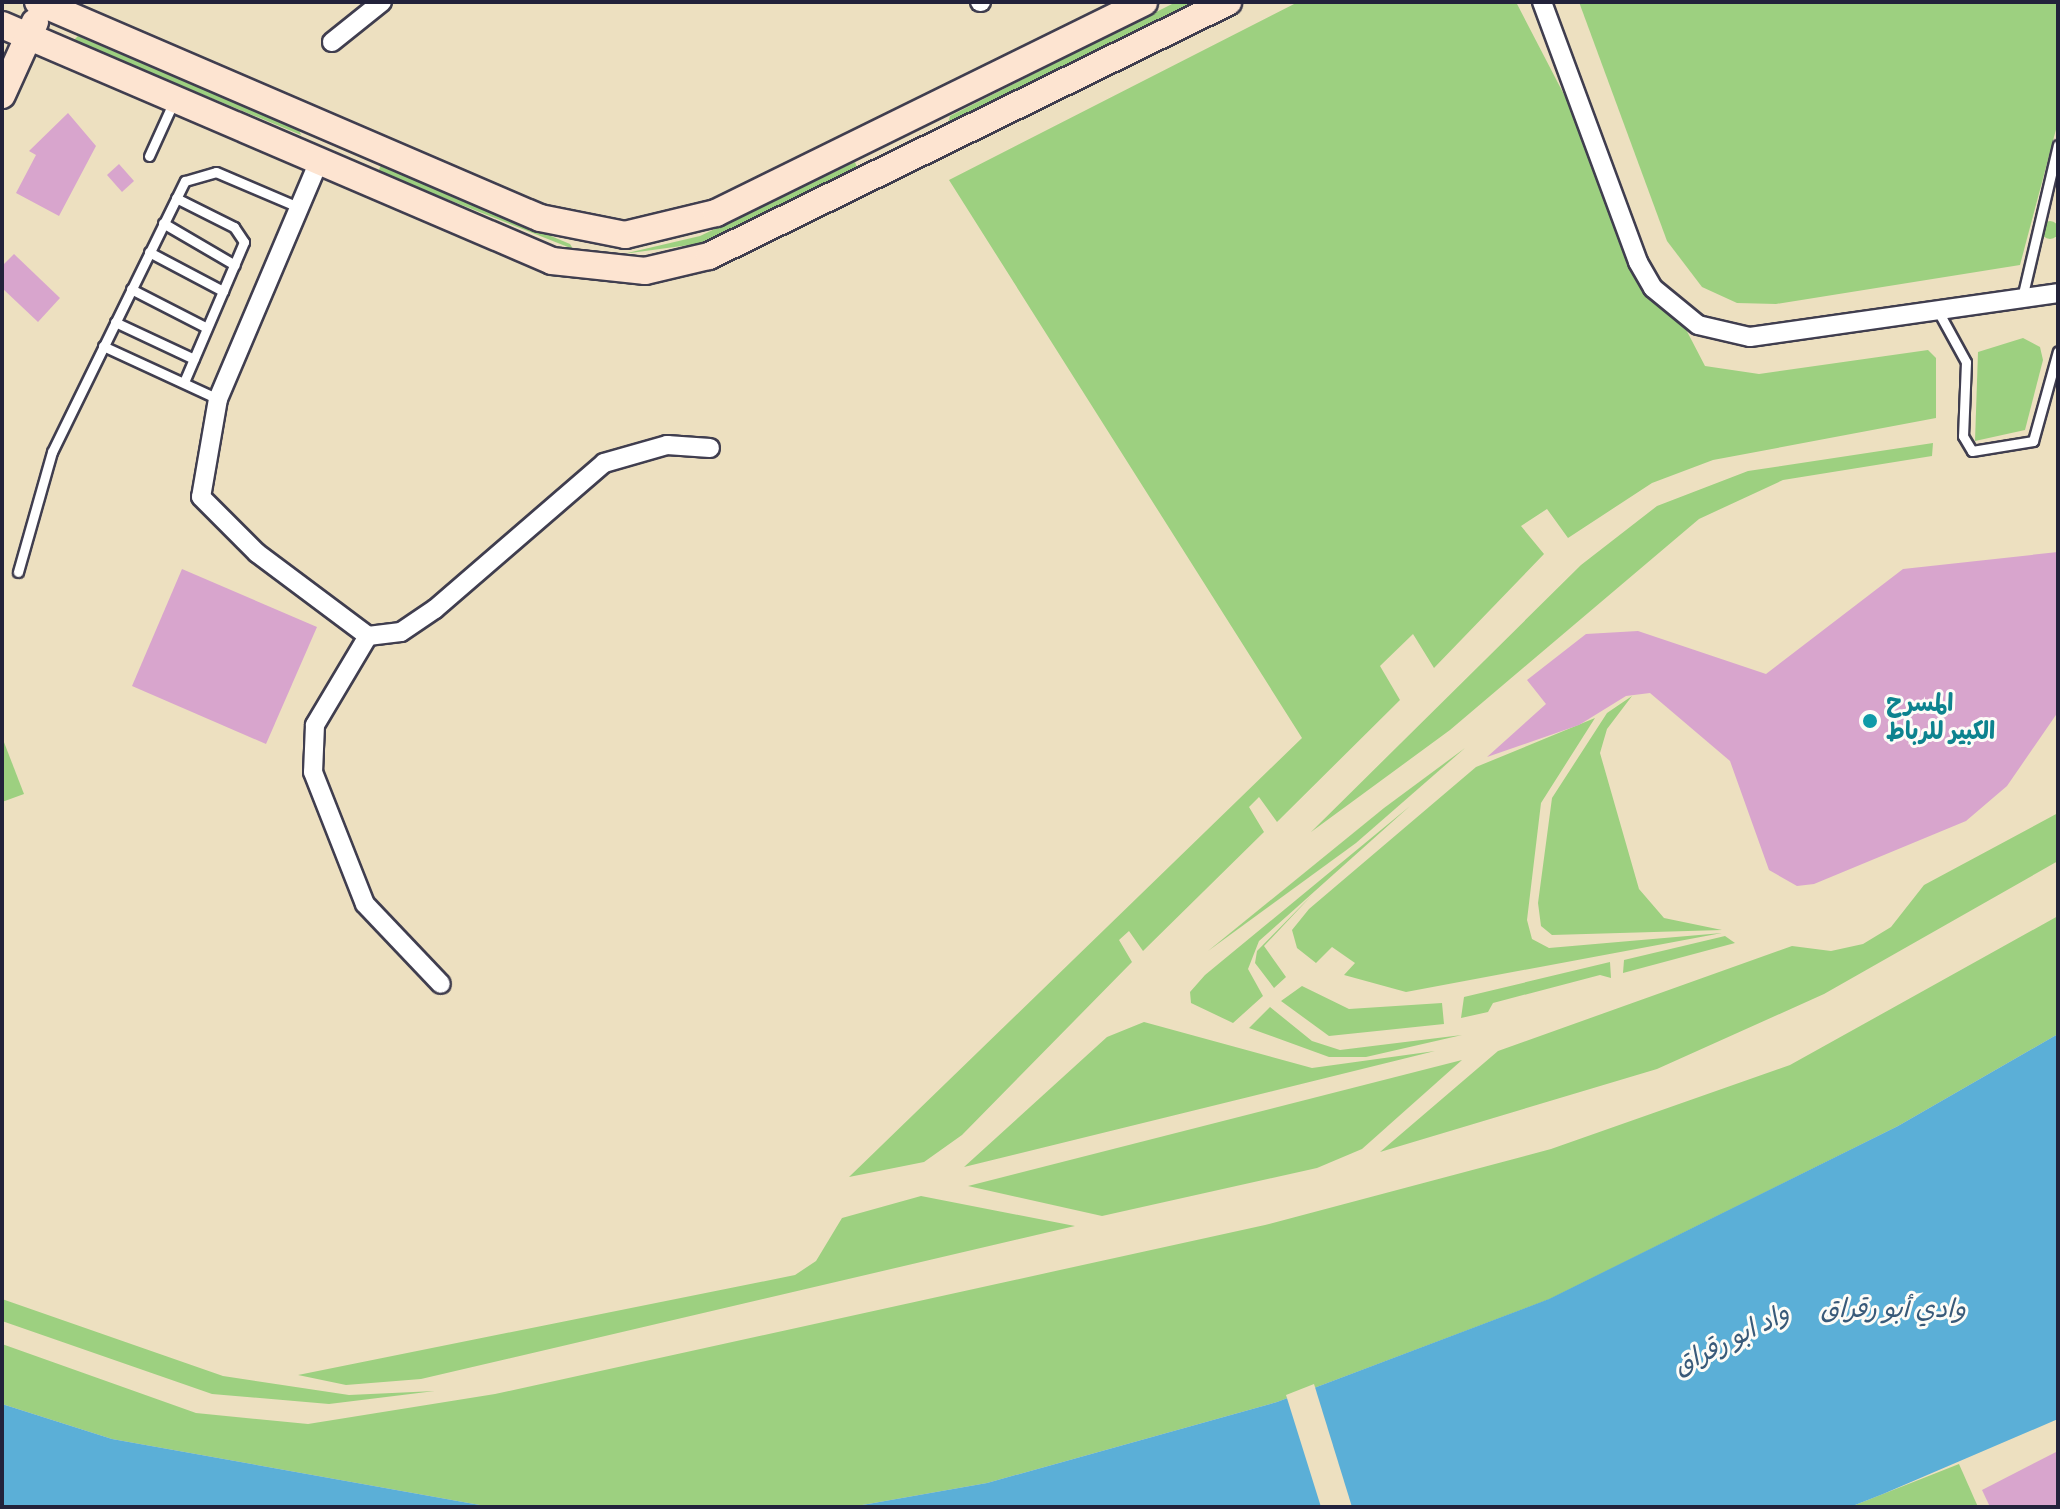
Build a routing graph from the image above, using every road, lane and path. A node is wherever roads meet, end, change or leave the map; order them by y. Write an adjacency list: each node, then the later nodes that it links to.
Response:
1 (7, 2): 7 (street)
2 (382, 2): 10 (street)
3 (1144, 2): 13 (street)
4 (1228, 2): 16 (street)
5 (1542, 2): 29 (street)
6 (42, 3): 9 (street); 21 (street)
7 (2, 13)
8 (2, 25): 9 (street)
9 (29, 36): 11 (street); 12 (street)
10 (332, 42)
11 (2, 95)
12 (176, 98): 15 (lane); 17 (street)
13 (894, 125): 16 (street); 21 (street)
14 (2058, 145): 28 (lane)
15 (149, 156)
16 (910, 160): 24 (street)
17 (319, 161): 19 (street); 24 (street)
18 (176, 198): 19 (lane); 20 (lane); 23 (lane)
19 (298, 207): 36 (street)
20 (163, 223): 22 (lane); 23 (lane)
21 (594, 233): 24 (street)
22 (149, 252): 25 (lane); 26 (lane)
23 (235, 265): 26 (lane)
24 (591, 269)
25 (131, 289): 30 (lane); 31 (lane)
26 (223, 291): 31 (lane)
27 (2058, 293): 28 (street)
28 (2021, 300): 29 (street)
29 (1938, 311): 33 (lane)
30 (115, 322): 32 (lane); 34 (lane)
31 (207, 328): 34 (lane)
32 (103, 346): 35 (lane); 38 (lane)
33 (2058, 351)
34 (194, 359): 35 (lane)
35 (184, 382): 36 (lane)
36 (218, 399): 39 (street)
37 (710, 448): 39 (street)
38 (18, 572)
39 (368, 636): 40 (street)
40 (441, 984)

